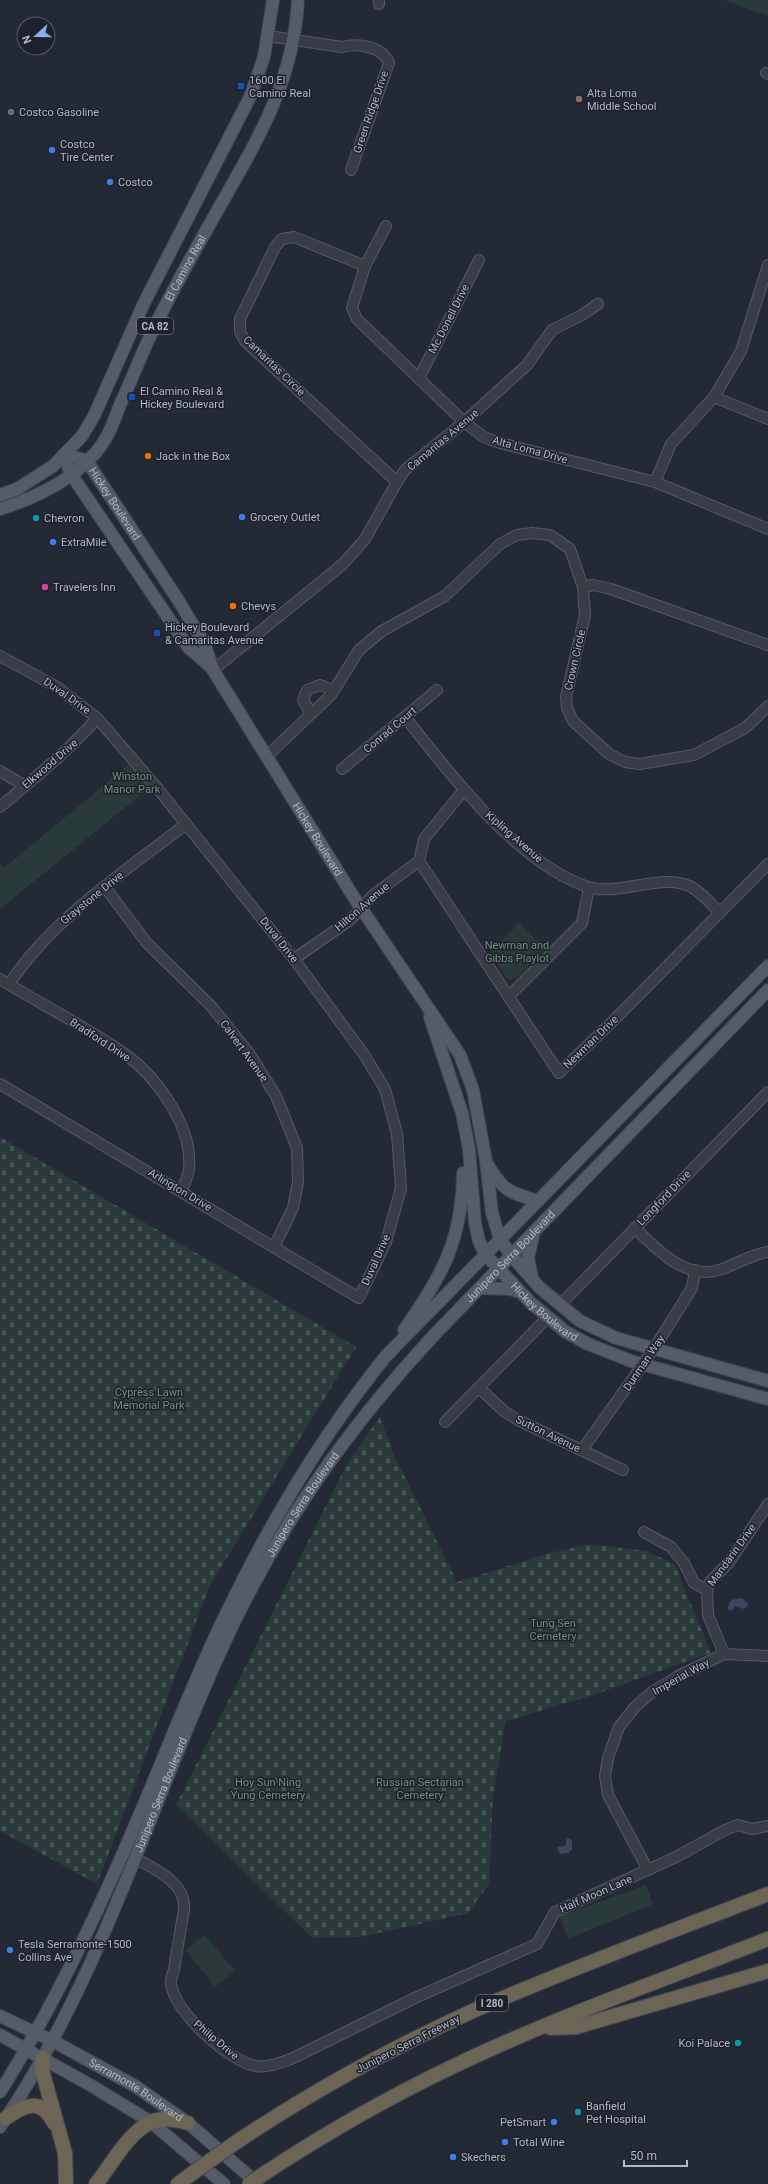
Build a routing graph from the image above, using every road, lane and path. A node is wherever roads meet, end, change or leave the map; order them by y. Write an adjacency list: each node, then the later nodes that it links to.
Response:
1 (273, 0): 3 (main road, El Camino Real / CA 82)
2 (298, 0): 4 (main road, El Camino Real / CA 82)
3 (268, 36): 4 (street, Green Ridge Drive); 16 (main road, El Camino Real / CA 82)
4 (294, 41): 5 (street, Green Ridge Drive); 17 (main road, El Camino Real / CA 82)
5 (351, 170)
6 (386, 226): 9 (street, Alta Loma Drive)
7 (479, 260): 12 (street, Mc Donell Drive)
8 (768, 265): 10 (street)
9 (365, 266): 12 (street, Alta Loma Drive); 19 (street, Camaritas Circle)
10 (766, 276): 13 (street)
11 (598, 304): 15 (street, Camaritas Avenue)
12 (419, 378): 15 (street, Alta Loma Drive)
13 (714, 397): 14 (street); 20 (street)
14 (768, 419)
15 (464, 422): 19 (street, Camaritas Avenue); 20 (street, Alta Loma Drive)
16 (64, 454): 17 (main road, Hickey Boulevard); 18 (main road, Hickey Boulevard); 21 (main road, El Camino Real / CA 82)
17 (87, 462): 18 (main road, El Camino Real / CA 82); 27 (main road, Hickey Boulevard)
18 (71, 474): 22 (main road, El Camino Real / CA 82); 27 (main road, Hickey Boulevard)
19 (397, 482): 27 (street, Camaritas Avenue)
20 (655, 482): 23 (street, Alta Loma Drive)
21 (0, 495)
22 (0, 509)
23 (768, 529)
24 (583, 587): 25 (street); 28 (street, Crown Circle); 30 (street, Crown Circle)
25 (768, 645)
26 (0, 656): 32 (street, Duval Drive)
27 (213, 670): 34 (main road, Hickey Boulevard)
28 (333, 690): 31 (street, Crown Circle); 31 (street)
29 (437, 690): 33 (street, Conrad Court)
30 (768, 706)
31 (310, 714): 34 (street, Crown Circle)
32 (97, 718): 37 (street, Elkwood Drive); 40 (street, Duval Drive)
33 (405, 718): 35 (street, Conrad Court); 38 (street, Kipling Avenue)
34 (266, 757): 45 (main road, Hickey Boulevard)
35 (342, 769)
36 (0, 771): 37 (street)
37 (25, 786): 39 (street, Elkwood Drive)
38 (463, 791): 41 (street); 44 (street, Kipling Avenue)
39 (0, 807)
40 (186, 824): 43 (street, Graystone Drive); 47 (street, Duval Drive)
41 (419, 861): 45 (street, Hilton Avenue); 51 (street, Newman Drive)
42 (768, 864): 46 (street, Newman Drive)
43 (105, 887): 49 (street, Graystone Drive); 62 (street, Calvert Avenue)
44 (589, 888): 46 (street, Kipling Avenue); 51 (street)
45 (362, 907): 47 (street, Hilton Avenue); 52 (main road, Hickey Boulevard)
46 (720, 913): 51 (street, Newman Drive)
47 (294, 959): 71 (street, Duval Drive)
48 (768, 966): 58 (main road, Junipero Serra Boulevard)
49 (4, 981): 57 (street, Bradford Drive)
50 (768, 990): 60 (main road, Junipero Serra Boulevard)
51 (509, 996)
52 (426, 1007): 55 (main road, Hickey Boulevard); 56 (main road, Hickey Boulevard)
53 (0, 1084): 57 (street, Arlington Drive)
54 (768, 1092): 59 (street, Longford Drive)
55 (468, 1140): 64 (main road, Hickey Boulevard); 74 (main road)
56 (486, 1161): 58 (main road); 61 (main road, Hickey Boulevard)
57 (181, 1191): 62 (street, Arlington Drive)
58 (538, 1201): 61 (main road, Junipero Serra Boulevard)
59 (635, 1228): 67 (street); 72 (street, Longford Drive)
60 (535, 1230): 65 (main road, Junipero Serra Boulevard); 68 (main road)
61 (500, 1239): 64 (main road, Junipero Serra Boulevard); 65 (main road, Hickey Boulevard)
62 (274, 1247): 71 (street, Arlington Drive)
63 (768, 1252): 67 (street)
64 (485, 1254): 66 (main road, Hickey Boulevard); 74 (main road, Junipero Serra Boulevard)
65 (511, 1255): 66 (main road, Junipero Serra Boulevard); 68 (main road, Hickey Boulevard)
66 (498, 1268): 69 (main road, Junipero Serra Boulevard); 70 (main road, Hickey Boulevard)
67 (695, 1270): 79 (street, Dunman Way, bridge)
68 (534, 1281): 72 (main road, Hickey Boulevard)
69 (480, 1288): 70 (main road); 87 (main road, Junipero Serra Boulevard)
70 (520, 1292): 73 (main road, Hickey Boulevard)
71 (359, 1298)
72 (560, 1305): 75 (main road, Hickey Boulevard)
73 (548, 1318): 76 (street); 77 (main road, Hickey Boulevard)
74 (386, 1356): 95 (main road, Junipero Serra Boulevard)
75 (768, 1381)
76 (479, 1388): 78 (street); 79 (street, Sutton Avenue)
77 (768, 1399)
78 (445, 1422)
79 (582, 1450): 80 (street, Sutton Avenue)
80 (623, 1470)
81 (768, 1504): 83 (street, Mandarin Drive)
82 (644, 1532): 83 (street)
83 (707, 1590): 84 (street, Mandarin Drive)
84 (724, 1654): 85 (street, Imperial Way); 88 (street, Imperial Way)
85 (768, 1656)
86 (768, 1826): 88 (street, Half Moon Lane)
87 (136, 1858): 92 (street, Philip Drive); 97 (main road, Junipero Serra Boulevard)
88 (648, 1870): 92 (street, Half Moon Lane)
89 (768, 1894): 108 (highway, Junipero Serra Freeway / I 280, bridge)
90 (768, 1939): 94 (highway)
91 (768, 1971): 94 (highway)
92 (417, 1997)
93 (0, 2016): 95 (main road, Serramonte Boulevard)
94 (539, 2029): 105 (highway)
95 (35, 2032): 97 (main road, Serramonte Boulevard); 98 (main road, Junipero Serra Boulevard)
96 (0, 2035): 98 (main road, Serramonte Boulevard)
97 (53, 2041): 99 (main road, Junipero Serra Boulevard); 103 (main road, Serramonte Boulevard)
98 (26, 2049): 99 (main road, Serramonte Boulevard); 100 (main road, Junipero Serra Boulevard)
99 (43, 2058): 101 (main road, Serramonte Boulevard); 102 (main road, Junipero Serra Boulevard); 104 (highway)
100 (0, 2092)
101 (151, 2122): 103 (highway); 107 (highway); 109 (main road, Serramonte Boulevard)
102 (3, 2123): 104 (highway)
103 (188, 2123): 105 (main road, Serramonte Boulevard)
104 (63, 2145): 106 (highway)
105 (262, 2178): 110 (highway, bridge)
106 (66, 2184)
107 (96, 2184)
108 (178, 2184)
109 (224, 2184)
110 (249, 2184)

